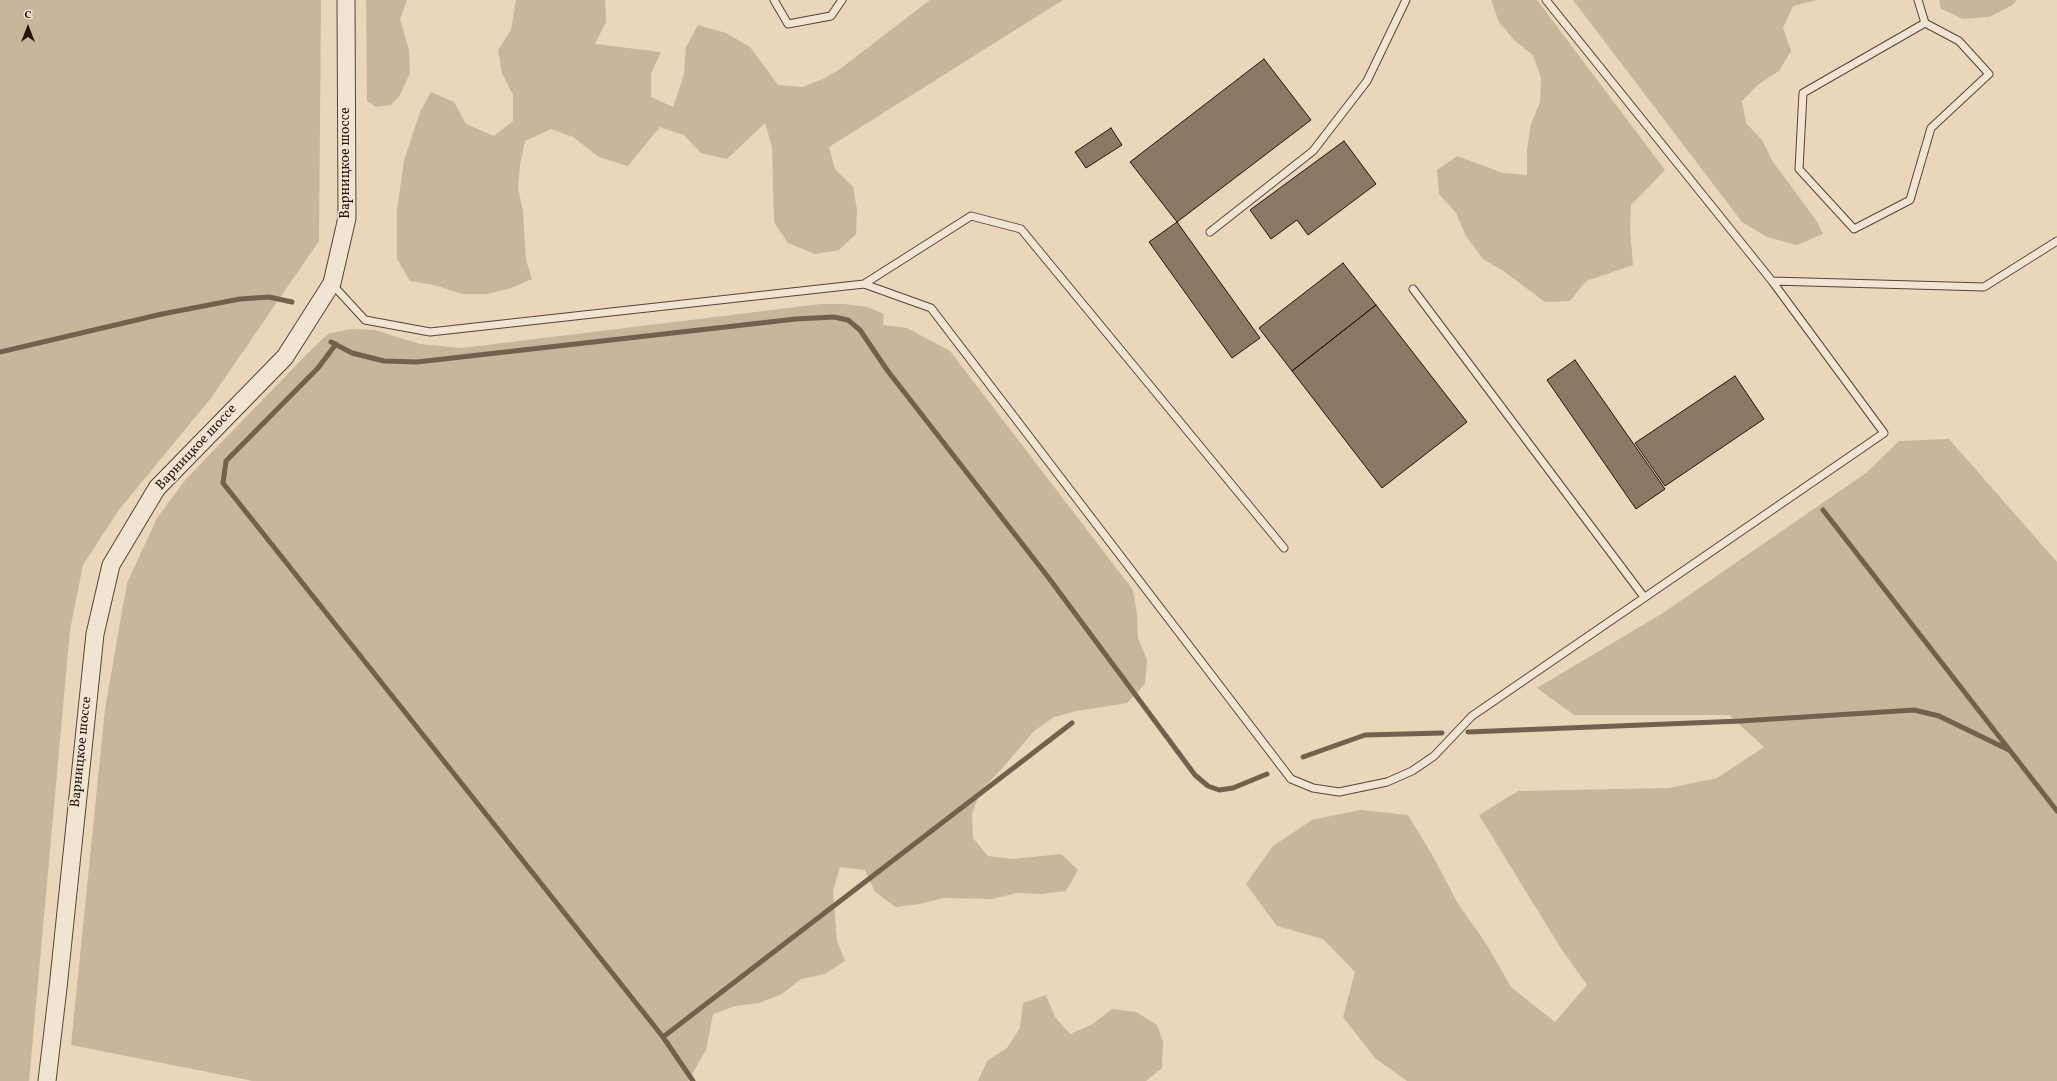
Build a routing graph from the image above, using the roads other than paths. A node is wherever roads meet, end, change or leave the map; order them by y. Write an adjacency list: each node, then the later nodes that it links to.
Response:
1 (346, 0): 11 (street, Варницкое шоссе)
2 (774, 0): 3 (lane)
3 (842, 0)
4 (1406, 0): 8 (lane)
5 (1546, 0): 10 (lane)
6 (1918, 0): 7 (lane)
7 (1925, 23): 7 (lane)
8 (1210, 232)
9 (2057, 241): 10 (lane)
10 (1772, 281): 15 (lane)
11 (332, 283): 12 (lane); 16 (street, Варницкое шоссе)
12 (864, 284): 14 (lane); 15 (lane)
13 (1413, 289): 15 (lane)
14 (1284, 548)
15 (1644, 597)
16 (47, 1081)

